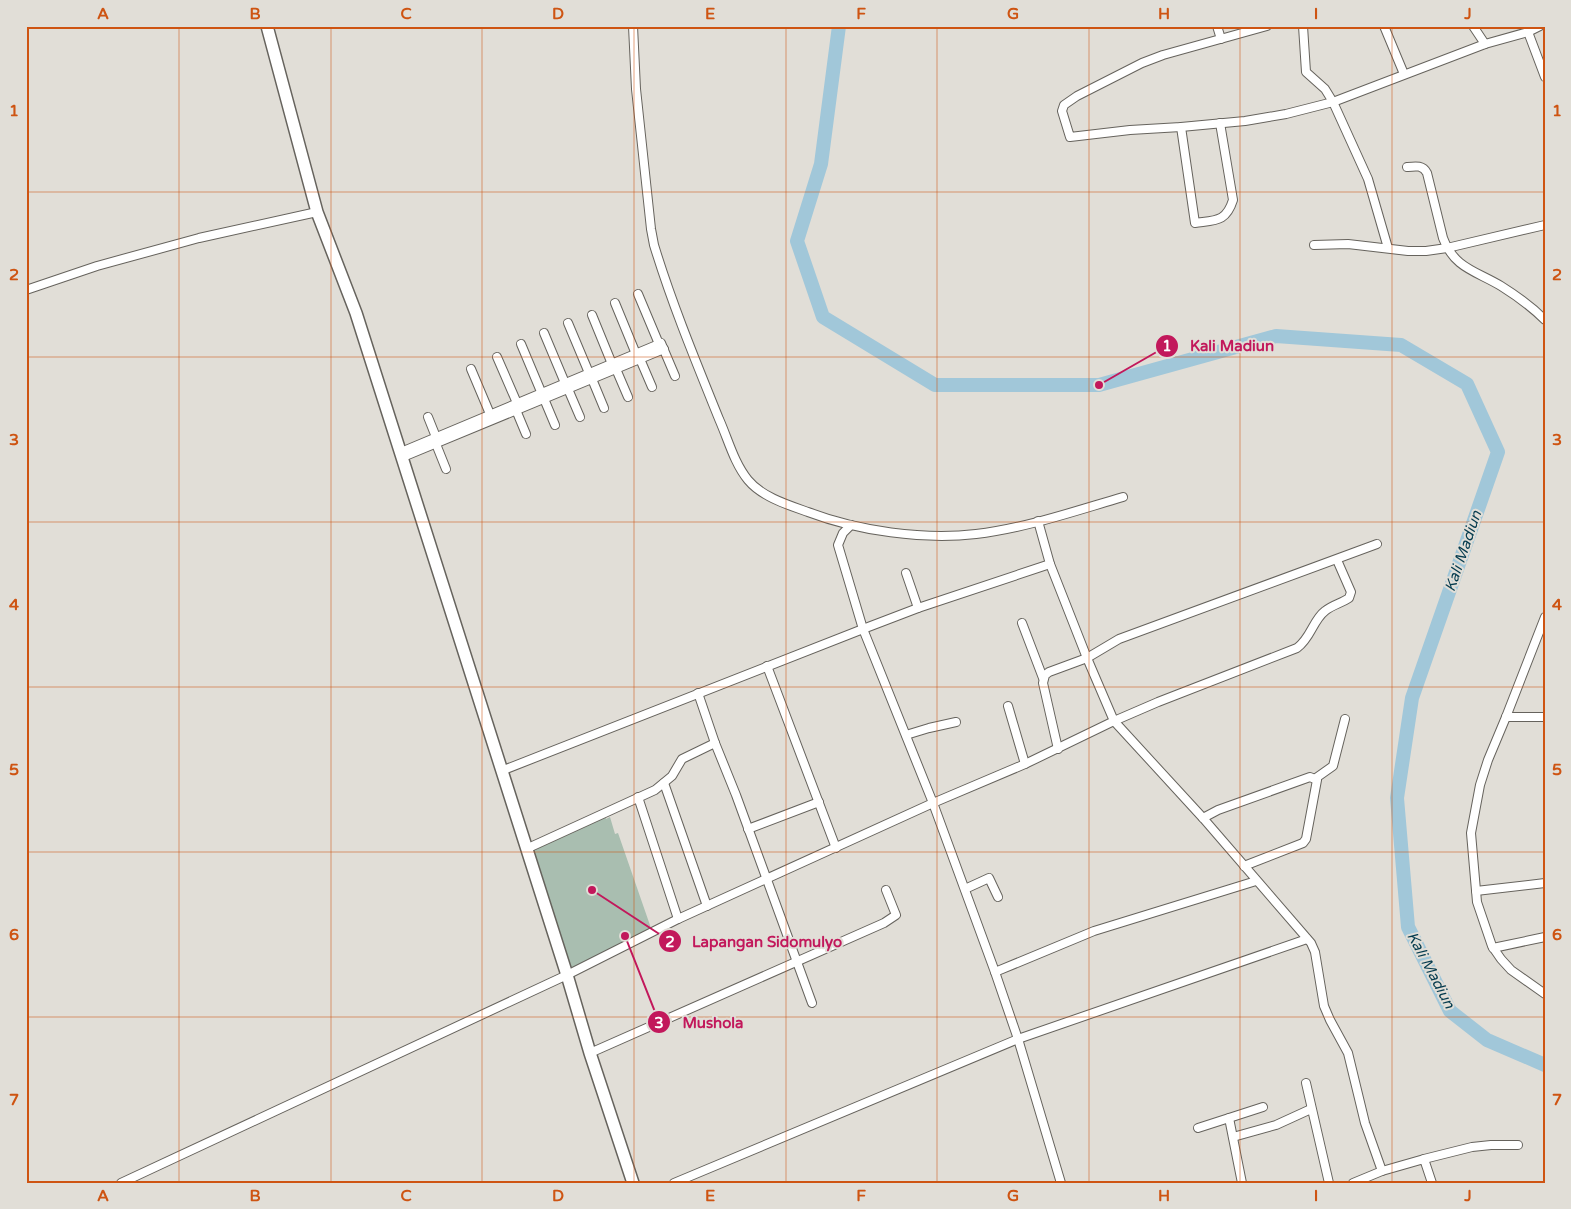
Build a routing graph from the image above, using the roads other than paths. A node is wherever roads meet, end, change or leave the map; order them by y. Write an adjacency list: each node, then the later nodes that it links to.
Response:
1 (268, 26): 19 (main road)
2 (633, 26): 55 (street)
3 (1217, 26): 11 (street)
4 (1267, 26): 9 (street)
5 (1303, 26): 15 (street)
6 (1384, 26): 13 (street)
7 (1473, 26): 12 (street)
8 (1540, 26): 10 (street)
9 (1247, 29): 11 (street)
10 (1528, 32): 12 (street); 14 (street)
11 (1221, 39): 17 (street)
12 (1485, 44): 13 (street)
13 (1404, 74): 15 (street)
14 (1545, 77)
15 (1333, 102): 16 (street); 22 (street)
16 (1220, 123): 17 (street); 17 (street)
17 (1181, 127)
18 (1407, 167): 23 (street)
19 (316, 212): 24 (street); 51 (main road)
20 (1545, 226): 23 (street)
21 (1314, 245): 22 (street)
22 (1388, 248): 23 (street)
23 (1447, 248): 28 (street)
24 (26, 290)
25 (638, 294): 32 (street)
26 (615, 303): 33 (street)
27 (592, 315): 35 (street)
28 (1545, 320)
29 (568, 323): 37 (street)
30 (544, 333): 39 (street)
31 (521, 344): 42 (street)
32 (662, 346): 33 (street); 38 (street)
33 (638, 356): 35 (street); 40 (street)
34 (497, 357): 43 (street)
35 (614, 366): 37 (street); 41 (street)
36 (471, 369): 45 (street)
37 (591, 376): 39 (street); 44 (street)
38 (675, 376)
39 (567, 386): 42 (street); 46 (street)
40 (652, 387)
41 (628, 397)
42 (539, 398): 43 (street); 48 (street)
43 (516, 407): 45 (street); 49 (street); 50 (street)
44 (604, 408)
45 (490, 414): 50 (street)
46 (580, 416)
47 (428, 417): 50 (street)
48 (555, 425)
49 (526, 434)
50 (436, 440): 51 (street); 52 (street)
51 (402, 454): 78 (main road)
52 (446, 469)
53 (1123, 497): 54 (street)
54 (1038, 521): 55 (street); 58 (street)
55 (851, 525): 63 (street)
56 (1378, 544): 57 (street)
57 (1337, 560): 64 (street); 72 (street)
58 (1050, 564): 60 (street); 64 (street)
59 (906, 574): 60 (street)
60 (918, 608): 63 (street)
61 (1545, 617): 69 (street)
62 (1022, 623): 66 (street)
63 (863, 629): 65 (street); 74 (street)
64 (1087, 658): 66 (street); 72 (street)
65 (767, 666): 67 (street); 82 (street)
66 (1043, 678): 76 (street)
67 (698, 694): 75 (street); 78 (street)
68 (1008, 706): 77 (street)
69 (1506, 717): 70 (street); 94 (street)
70 (1545, 717)
71 (1345, 719): 79 (street)
72 (1114, 721): 76 (street); 84 (street)
73 (956, 722): 74 (street)
74 (906, 735): 83 (street)
75 (715, 743): 80 (street); 85 (street)
76 (1058, 749): 77 (street)
77 (1025, 764): 83 (street)
78 (501, 771): 87 (main road)
79 (1316, 778): 84 (street); 88 (street)
80 (664, 783): 81 (street); 96 (street)
81 (638, 797): 87 (street); 97 (street)
82 (819, 802): 85 (street); 86 (street)
83 (933, 803): 86 (street); 92 (street)
84 (1202, 818): 88 (street)
85 (748, 829): 89 (street)
86 (836, 848): 89 (street)
87 (526, 849): 103 (main road)
88 (1244, 866): 90 (street)
89 (767, 879): 96 (street); 101 (street)
90 (1256, 881): 99 (street); 102 (street)
91 (1545, 883): 94 (street)
92 (964, 889): 95 (street); 102 (street)
93 (886, 890): 101 (street)
94 (1476, 891): 100 (street)
95 (998, 897)
96 (707, 906): 97 (street)
97 (678, 920): 103 (street)
98 (1545, 937): 100 (street)
99 (1307, 939): 106 (street); 116 (street)
100 (1493, 948): 104 (street)
101 (797, 963): 105 (street); 107 (street)
102 (995, 972): 106 (street)
103 (567, 975): 107 (main road); 117 (street)
104 (1545, 994)
105 (812, 1003)
106 (1018, 1039): 119 (street); 120 (street)
107 (590, 1053): 118 (main road)
108 (1306, 1084): 110 (street)
109 (1262, 1107): 111 (street)
110 (1311, 1109): 113 (street); 122 (street)
111 (1229, 1118): 112 (street); 113 (street)
112 (1198, 1128)
113 (1233, 1137): 121 (street)
114 (1518, 1145): 115 (street)
115 (1424, 1159): 116 (street); 124 (street)
116 (1382, 1171): 123 (street)
117 (121, 1183)
118 (633, 1183)
119 (674, 1183)
120 (1061, 1183)
121 (1242, 1183)
122 (1330, 1183)
123 (1353, 1183)
124 (1432, 1183)

